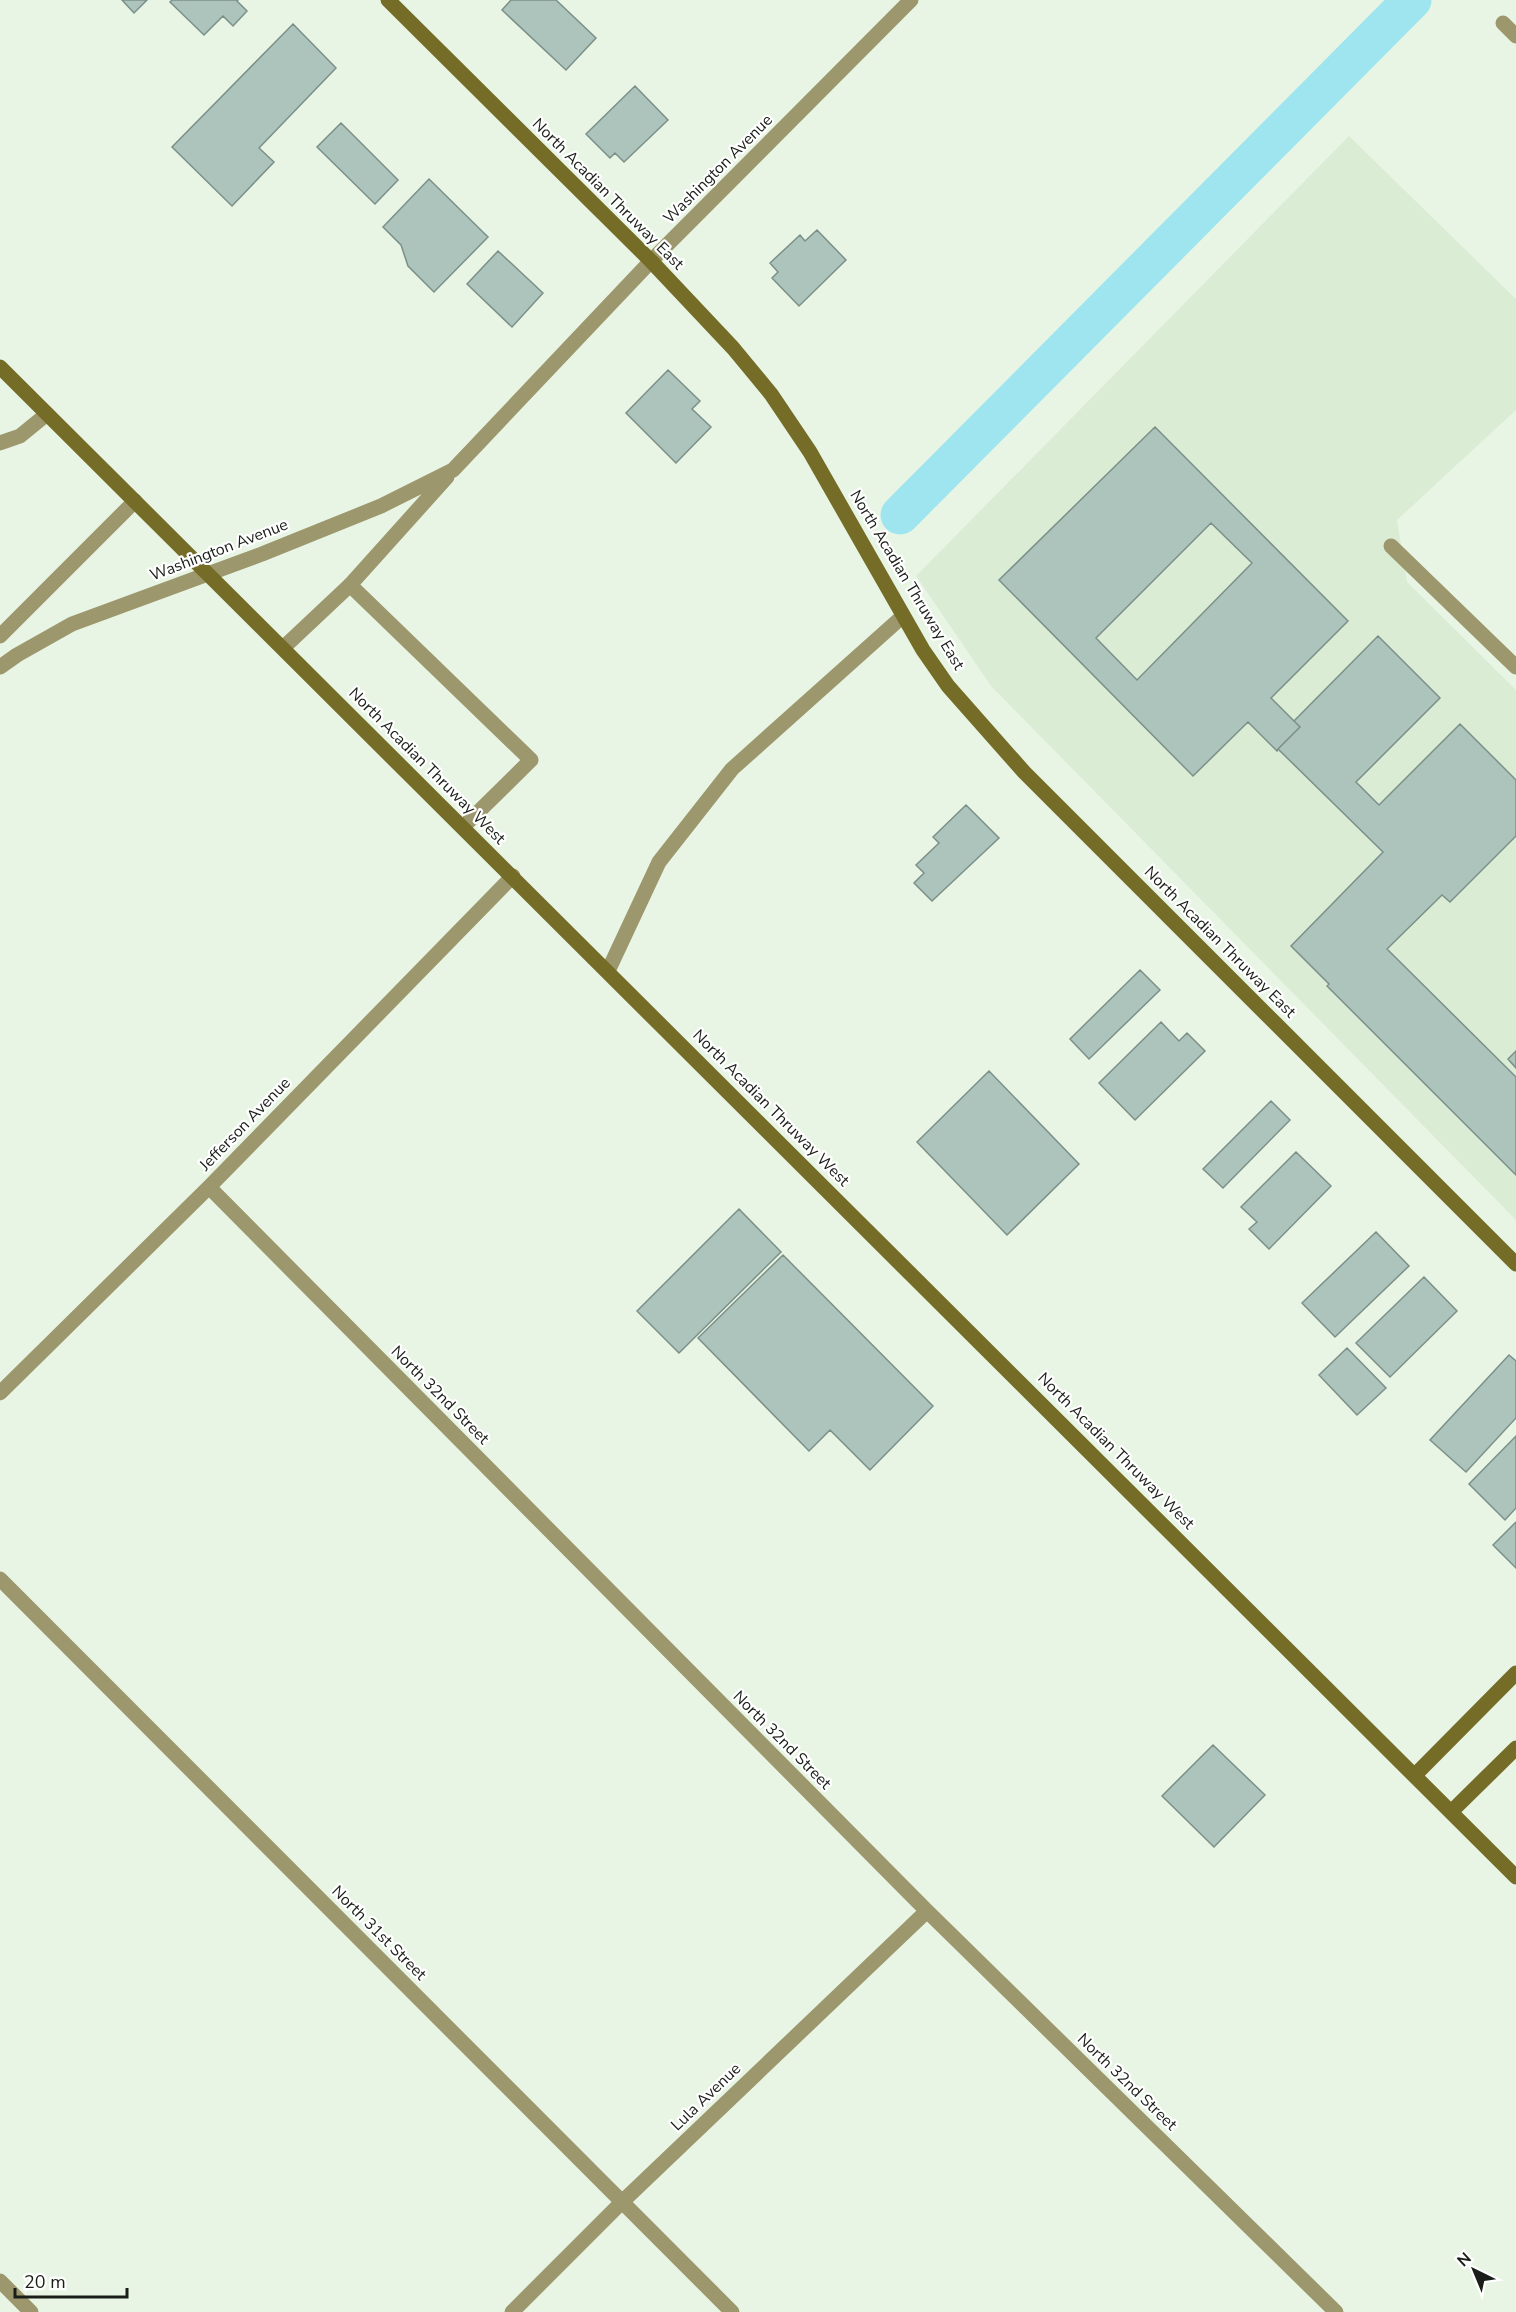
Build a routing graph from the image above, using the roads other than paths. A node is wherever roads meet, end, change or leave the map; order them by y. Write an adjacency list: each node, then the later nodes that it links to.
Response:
1 (388, 0): 5 (street, North Acadian Thruway East)
2 (911, 0): 5 (street, Washington Avenue)
3 (1503, 22): 4 (street)
4 (1516, 36)
5 (651, 261): 9 (street, Washington Avenue); 14 (street, North Acadian Thruway East)
6 (0, 367): 7 (street, North Acadian Thruway West)
7 (47, 414): 8 (street); 10 (street, North Acadian Thruway West)
8 (0, 442)
9 (453, 470): 12 (street, Washington Avenue); 13 (street, Washington Avenue)
10 (135, 501): 12 (street, North Acadian Thruway West); 15 (street)
11 (1391, 546): 18 (street)
12 (209, 573): 16 (street, North Acadian Thruway West); 17 (street, Washington Avenue)
13 (350, 585): 16 (street, Washington Avenue); 19 (street)
14 (903, 616): 21 (street); 23 (street, North Acadian Thruway East)
15 (0, 636)
16 (283, 648): 19 (street, North Acadian Thruway West)
17 (0, 667)
18 (1516, 667)
19 (463, 827): 20 (street, North Acadian Thruway West)
20 (513, 876): 21 (street, North Acadian Thruway West); 22 (street, Jefferson Avenue)
21 (608, 972): 28 (street, North Acadian Thruway West)
22 (208, 1187): 24 (street, Jefferson Avenue); 31 (street, North 32nd Street)
23 (1516, 1264)
24 (0, 1393)
25 (0, 1579): 32 (street, North 31st Street)
26 (1516, 1673): 28 (street)
27 (1516, 1748): 29 (street)
28 (1415, 1775): 29 (street, North Acadian Thruway West)
29 (1451, 1812): 30 (street, North Acadian Thruway West)
30 (1516, 1877)
31 (927, 1911): 32 (street, Lula Avenue); 37 (street, North 32nd Street)
32 (622, 2202): 35 (street, Lula Avenue); 36 (street, North 31st Street)
33 (0, 2281): 34 (street)
34 (30, 2312)
35 (512, 2312)
36 (732, 2312)
37 (1336, 2312)

